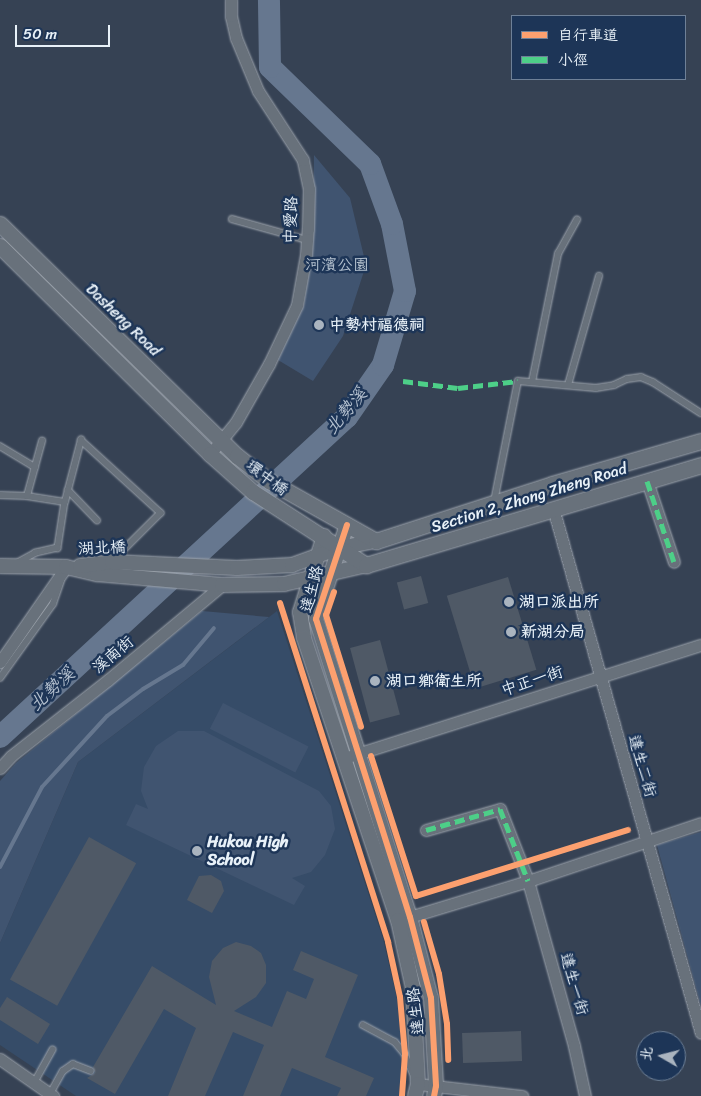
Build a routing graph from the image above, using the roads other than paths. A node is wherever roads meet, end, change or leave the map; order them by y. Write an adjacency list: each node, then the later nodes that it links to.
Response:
1 (231, 0): 5 (street, 中愛路)
2 (232, 219): 5 (lane)
3 (577, 220): 10 (lane)
4 (0, 224): 7 (main road, Dasheng Road)
5 (307, 240): 13 (street, 中愛路)
6 (0, 246): 9 (main road, Dasheng Road)
7 (48, 270): 9 (street); 13 (main road, Dasheng Road)
8 (599, 276): 11 (lane)
9 (36, 282): 17 (main road, Dasheng Road)
10 (532, 382): 11 (lane); 25 (lane)
11 (568, 385): 12 (lane)
12 (701, 414)
13 (222, 441): 17 (street, 中愛路); 28 (main road, 環中橋)
14 (701, 441): 25 (main road, Section 2, Zhong Zheng Road)
15 (42, 442): 19 (lane)
16 (0, 446): 19 (lane)
17 (210, 454): 29 (main road, 環中橋)
18 (701, 466): 20 (main road, Section 2, Zhong Zheng Road)
19 (35, 467): 23 (lane)
20 (646, 481): 26 (main road, Section 2, Zhong Zheng Road); 34 (street)
21 (68, 490): 24 (lane); 27 (lane); 33 (lane)
22 (0, 495): 23 (lane)
23 (27, 496): 24 (lane)
24 (65, 502): 35 (lane)
25 (494, 503): 30 (main road, Section 2, Zhong Zheng Road)
26 (552, 508): 36 (main road, Section 2, Zhong Zheng Road); 44 (street, 達生二街)
27 (97, 520)
28 (347, 525): 30 (main road); 31 (street, 達生路)
29 (324, 536): 31 (main road); 32 (street, 達生路)
30 (376, 542): 31 (street, 湖北橋)
31 (339, 548): 32 (street, 湖北橋); 36 (main road); 39 (street, 達生路)
32 (318, 555): 33 (street, 湖北橋); 40 (street, 達生路)
33 (112, 562): 38 (street, 湖北橋)
34 (674, 562)
35 (14, 565): 37 (street); 38 (street)
36 (366, 565): 39 (street, 湖北橋)
37 (0, 566)
38 (66, 568): 41 (street, 湖北橋); 43 (street); 45 (lane)
39 (330, 575): 40 (street, 湖北橋); 46 (street, 達生路)
40 (311, 578): 41 (street, 湖北橋); 47 (street, 達生路)
41 (222, 585): 48 (street, 溪南街)
42 (701, 645): 44 (street, 中正一街)
43 (0, 662)
44 (600, 677): 46 (street, 中正一街); 51 (street, 達生二街)
45 (0, 678)
46 (358, 753): 47 (street, 中正一街); 53 (street, 達生路)
47 (344, 758): 53 (street, 達生路)
48 (0, 768)
49 (701, 824): 51 (street)
50 (426, 830): 52 (street, 達生一街)
51 (647, 840): 52 (street); 55 (street, 達生二街)
52 (528, 881): 53 (street); 64 (street, 達生一街)
53 (404, 918): 60 (street, 達生路); 61 (street, 達生路)
54 (363, 1025): 60 (lane)
55 (701, 1033)
56 (52, 1050): 59 (lane)
57 (0, 1059): 59 (street)
58 (91, 1071): 62 (lane)
59 (34, 1083): 62 (street)
60 (416, 1090): 61 (street)
61 (435, 1091): 63 (street)
62 (52, 1095)
63 (522, 1096)
64 (585, 1096)

